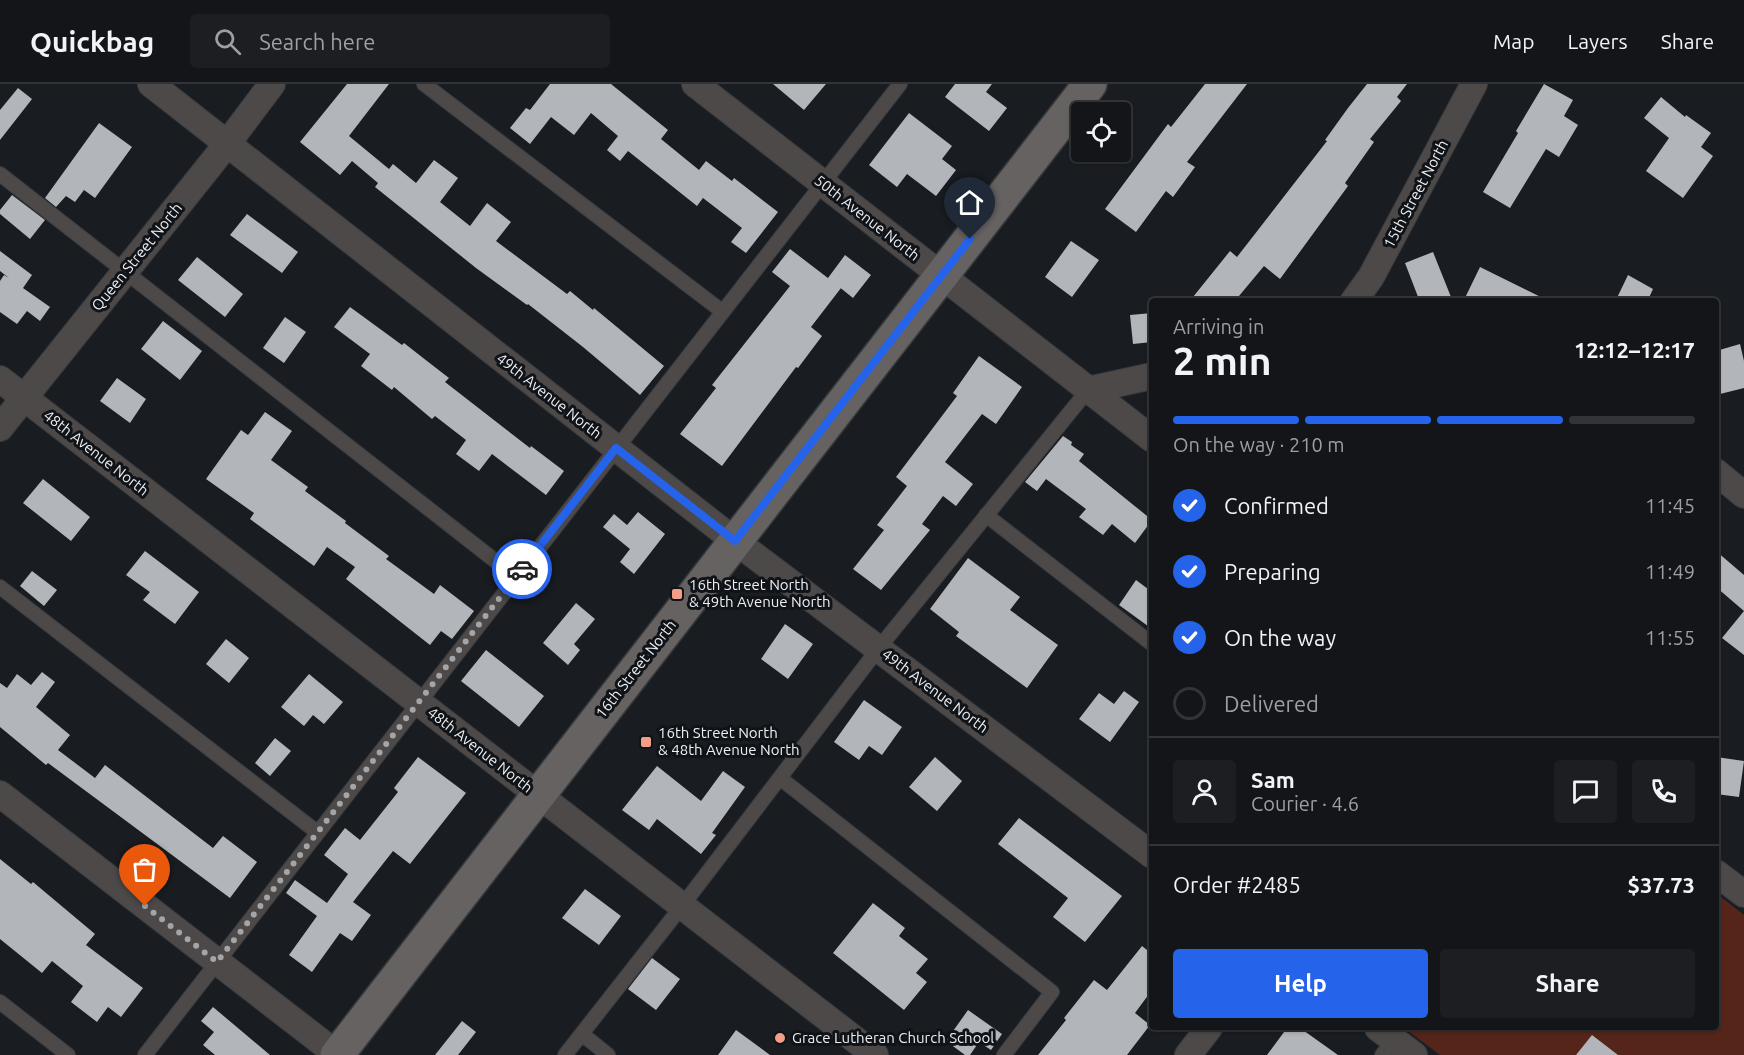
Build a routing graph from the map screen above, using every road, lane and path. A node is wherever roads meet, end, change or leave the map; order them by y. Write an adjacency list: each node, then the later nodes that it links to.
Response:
1 (150, 84): 8 (street, 49th Avenue North)
2 (272, 84): 8 (street, Queen Street North)
3 (424, 84): 14 (lane)
4 (695, 84): 10 (street, 50th Avenue North)
5 (900, 84): 10 (lane)
6 (1090, 84): 12 (street, 16th Street North)
7 (1474, 84): 13 (street, 15th Street North)
8 (227, 144): 11 (street, Queen Street North); 21 (street, 49th Avenue North)
9 (0, 174): 11 (lane)
10 (822, 183): 12 (street, 50th Avenue North); 14 (lane)
11 (125, 271): 18 (street, Queen Street North); 26 (lane)
12 (942, 276): 17 (street, 50th Avenue North); 25 (street, 16th Street North)
13 (1356, 298)
14 (723, 312): 21 (lane)
15 (1149, 377): 17 (street)
16 (0, 379): 18 (street, 48th Avenue North)
17 (1088, 390): 20 (street, 50th Avenue North); 24 (lane)
18 (24, 397): 19 (street, Queen Street North); 30 (street, 48th Avenue North)
19 (0, 428)
20 (1149, 437)
21 (616, 448): 25 (street, 49th Avenue North); 26 (lane)
22 (1719, 474): 23 (street)
23 (1744, 495)
24 (986, 516): 28 (lane); 29 (lane)
25 (735, 541): 29 (street, 49th Avenue North); 33 (street, 16th Street North)
26 (516, 577): 30 (lane)
27 (0, 587): 34 (lane)
28 (1149, 642)
29 (878, 649): 31 (lane); 35 (street, 49th Avenue North)
30 (418, 702): 33 (street, 48th Avenue North); 34 (lane)
31 (780, 778): 38 (lane); 49 (lane)
32 (0, 794): 39 (street)
33 (538, 795): 38 (street, 48th Avenue North); 45 (street, 16th Street North)
34 (317, 832): 39 (lane)
35 (1149, 853)
36 (1719, 875): 37 (street)
37 (1744, 894)
38 (682, 906): 42 (lane); 48 (street, 48th Avenue North)
39 (217, 962): 44 (lane); 45 (street)
40 (0, 1002): 43 (lane)
41 (1207, 1030): 50 (street)
42 (582, 1034): 46 (lane); 47 (lane)
43 (68, 1055)
44 (145, 1055)
45 (337, 1055)
46 (565, 1055)
47 (608, 1055)
48 (875, 1055)
49 (1004, 1055)
50 (1188, 1055)

